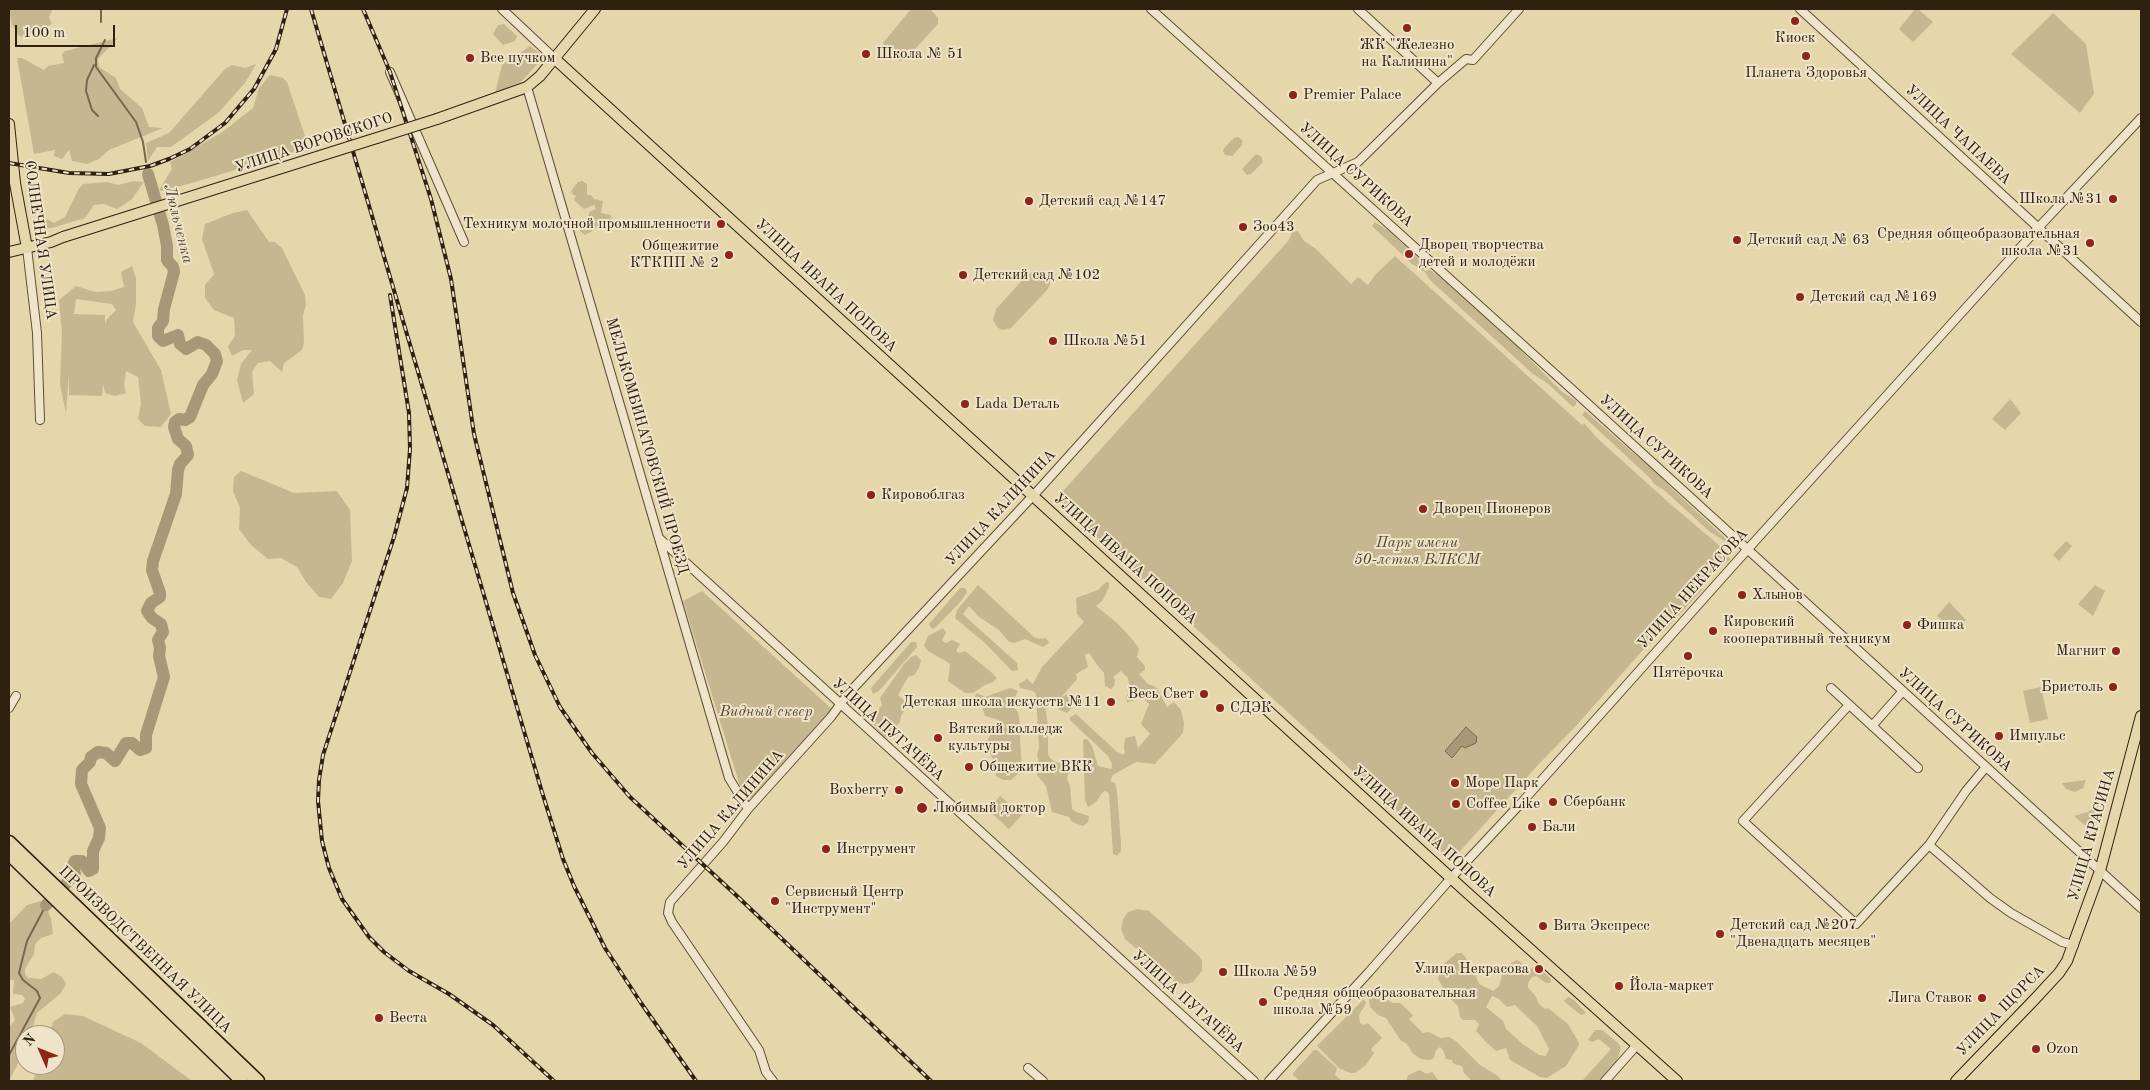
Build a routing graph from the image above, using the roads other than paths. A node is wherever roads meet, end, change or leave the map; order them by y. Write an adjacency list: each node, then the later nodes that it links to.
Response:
1 (502, 9): 7 (street)
2 (595, 9): 7 (main road, УЛИЦА ВОРОВСКОГО)
3 (1150, 9): 13 (street, УЛИЦА СУРИКОВА)
4 (1358, 9): 9 (street)
5 (1519, 9): 9 (street, УЛИЦА КАЛИНИНА)
6 (1800, 9): 14 (street, УЛИЦА ЧАПАЕВА)
7 (554, 58): 10 (main road, УЛИЦА ВОРОВСКОГО); 20 (main road, УЛИЦА ИВАНА ПОПОВА)
8 (390, 72): 15 (street)
9 (1438, 83): 13 (street, УЛИЦА КАЛИНИНА)
10 (527, 87): 16 (main road, УЛИЦА ВОРОВСКОГО, bridge); 21 (street, МЕЛЬКОМБИНАТОВСКИЙ ПРОЕЗД)
11 (2141, 118): 14 (street, УЛИЦА НЕКРАСОВА)
12 (9, 124): 16 (main road, СОЛНЕЧНАЯ УЛИЦА)
13 (1333, 173): 20 (street, УЛИЦА КАЛИНИНА); 22 (street, УЛИЦА СУРИКОВА)
14 (2038, 228): 18 (street, УЛИЦА ЧАПАЕВА); 22 (street, УЛИЦА НЕКРАСОВА)
15 (464, 242)
16 (27, 248): 17 (main road, УЛИЦА ВОРОВСКОГО); 19 (street, СОЛНЕЧНАЯ УЛИЦА)
17 (9, 252)
18 (2141, 322)
19 (40, 420)
20 (1033, 495): 26 (street, УЛИЦА КАЛИНИНА); 38 (main road, УЛИЦА ИВАНА ПОПОВА)
21 (660, 540): 26 (street, УЛИЦА ПУГАЧЁВА); 33 (street, МЕЛЬКОМБИНАТОВСКИЙ ПРОЕЗД)
22 (1747, 550): 24 (street, УЛИЦА СУРИКОВА); 38 (street, УЛИЦА НЕКРАСОВА)
23 (1830, 688): 27 (street)
24 (1902, 691): 30 (street); 32 (street, УЛИЦА СУРИКОВА)
25 (16, 696): 28 (street)
26 (840, 705): 33 (street, УЛИЦА КАЛИНИНА); 50 (street, УЛИЦА ПУГАЧЁВА)
27 (1849, 705): 30 (street); 35 (street)
28 (9, 708)
29 (2141, 716): 37 (main road, УЛИЦА КРАСИНА)
30 (1872, 726): 31 (street)
31 (1918, 768)
32 (1986, 768): 35 (street); 37 (street, УЛИЦА СУРИКОВА)
33 (748, 809): 48 (street, УЛИЦА КАЛИНИНА)
34 (9, 842): 39 (highway, ПРОИЗВОДСТВЕННАЯ УЛИЦА)
35 (1930, 845): 42 (street)
36 (9, 854): 39 (highway, ПРОИЗВОДСТВЕННАЯ УЛИЦА)
37 (2100, 871): 41 (street, УЛИЦА СУРИКОВА); 42 (main road, УЛИЦА КРАСИНА)
38 (1452, 877): 44 (main road, УЛИЦА ИВАНА ПОПОВА); 51 (street, УЛИЦА НЕКРАСОВА)
39 (51, 889): 40 (highway, ПРОИЗВОДСТВЕННАЯ УЛИЦА)
40 (63, 901): 46 (highway, ПРОИЗВОДСТВЕННАЯ УЛИЦА); 47 (highway, ПРОИЗВОДСТВЕННАЯ УЛИЦА)
41 (2141, 908)
42 (2074, 945): 43 (main road, УЛИЦА КРАСИНА)
43 (2067, 961): 54 (main road, УЛИЦА ЩОРСА)
44 (1637, 1045): 52 (street); 53 (main road, УЛИЦА ИВАНА ПОПОВА)
45 (1028, 1068): 49 (street)
46 (242, 1081)
47 (258, 1081)
48 (773, 1081)
49 (1043, 1081)
50 (1254, 1081)
51 (1269, 1081)
52 (1605, 1081)
53 (1677, 1081)
54 (1956, 1081)

